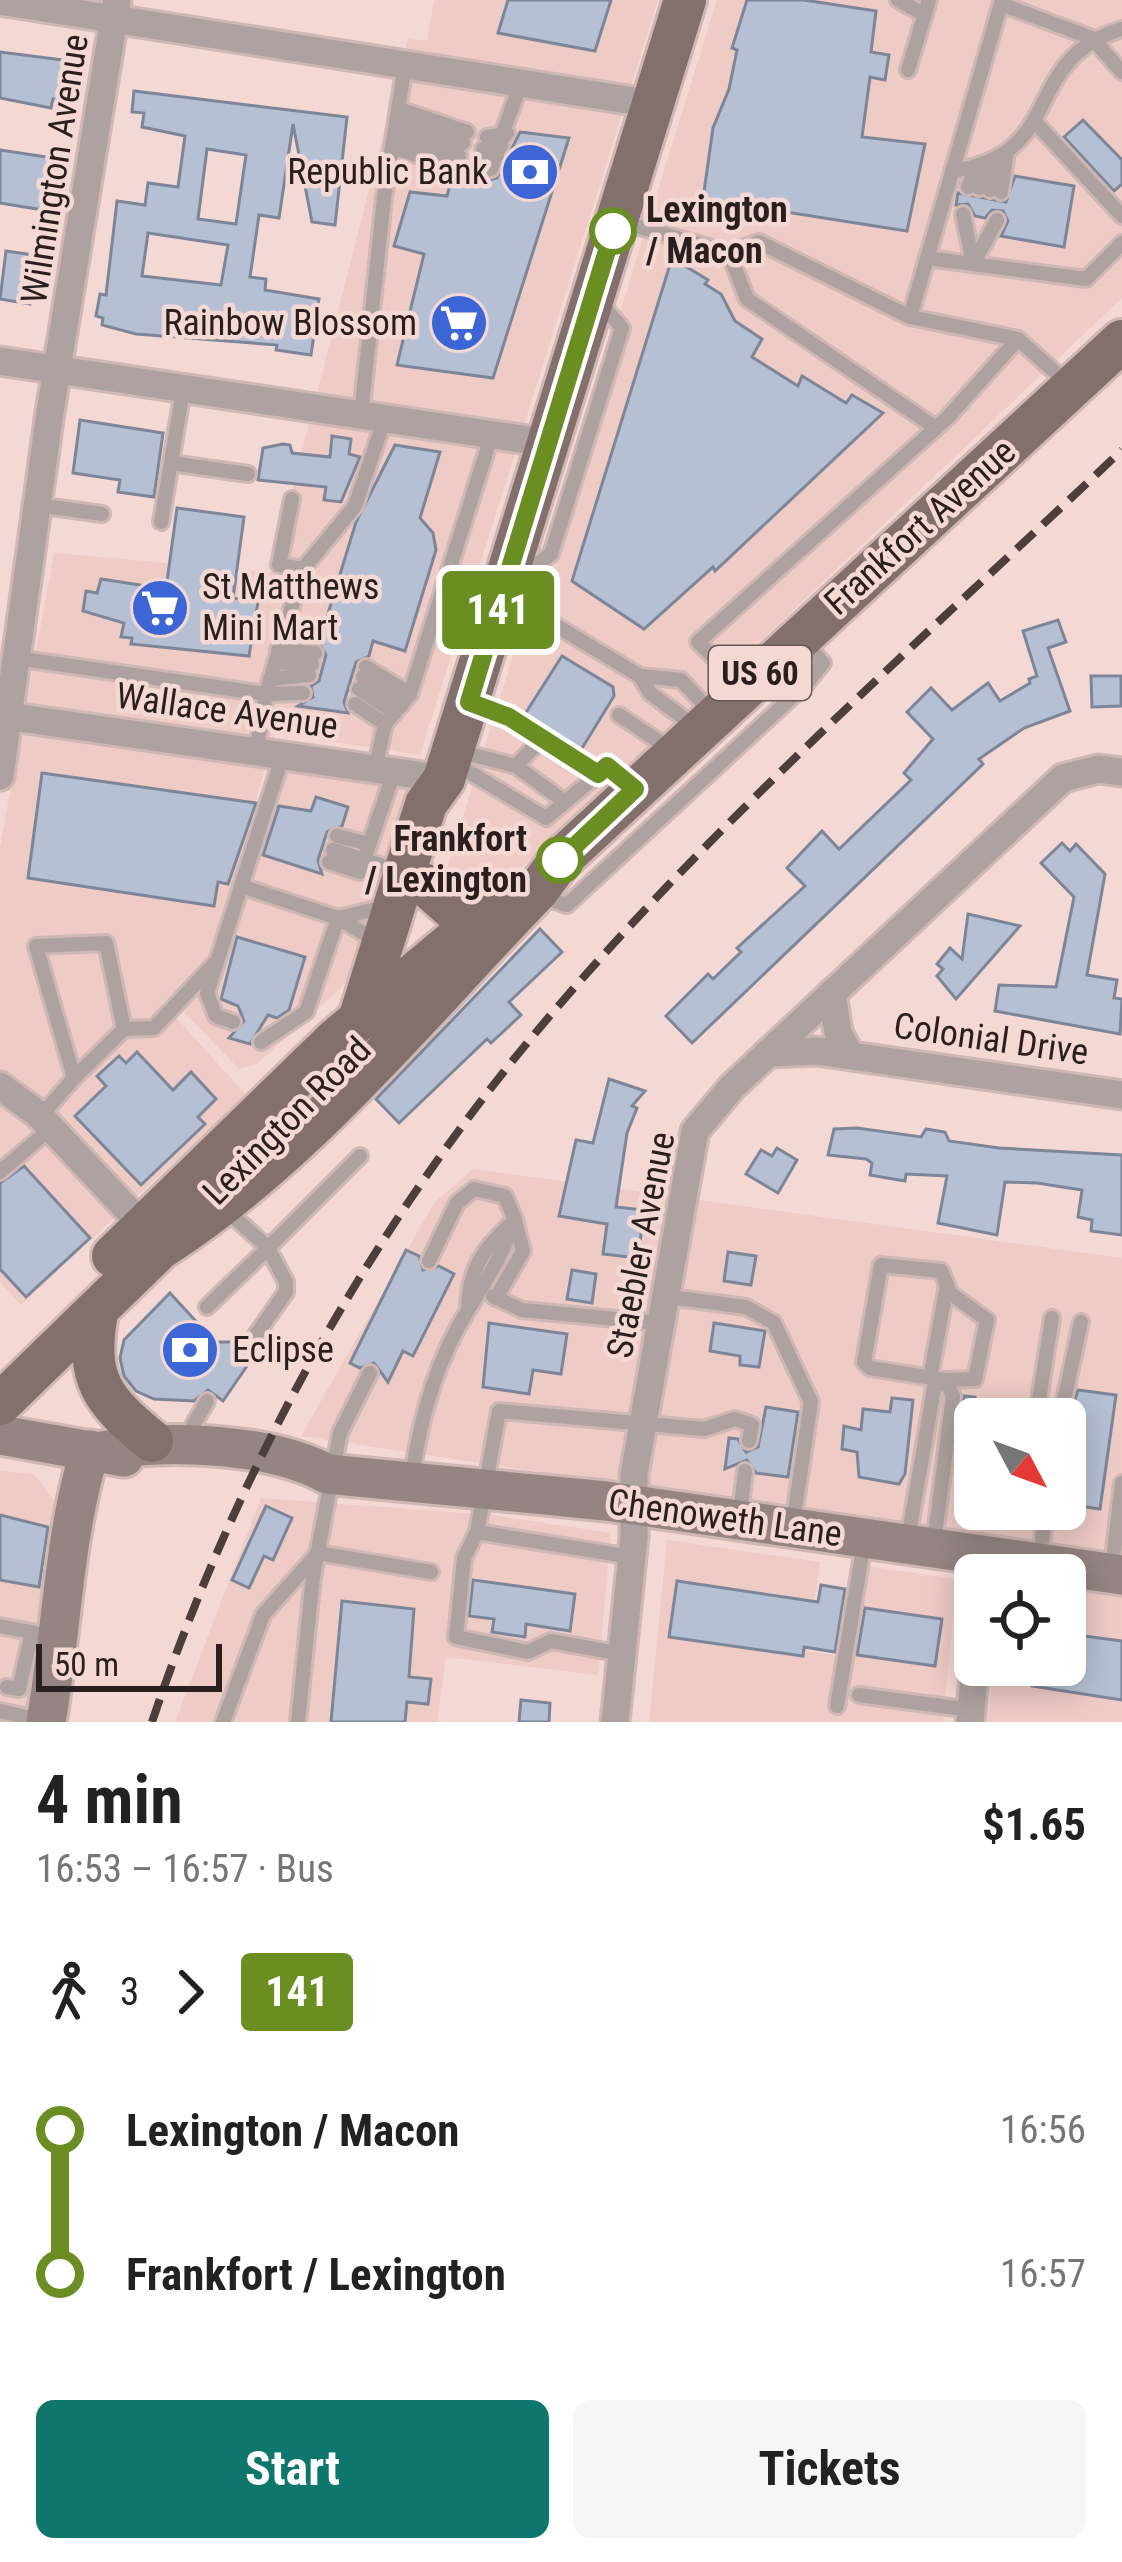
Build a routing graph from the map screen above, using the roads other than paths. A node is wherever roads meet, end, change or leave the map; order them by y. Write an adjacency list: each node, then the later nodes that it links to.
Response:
1 (686, 0): 13 (main road, Lexington Road)
2 (898, 0): 5 (lane)
3 (0, 1): 6 (street)
4 (1001, 2): 8 (lane); 18 (lane)
5 (927, 8): 10 (lane)
6 (115, 9): 9 (street); 30 (street, Wilmington Avenue)
7 (1122, 29): 8 (lane)
8 (1092, 38): 11 (lane); 14 (lane)
9 (406, 64): 12 (street); 15 (lane)
10 (908, 70)
11 (1122, 72)
12 (521, 83): 13 (street); 16 (lane)
13 (653, 104): 20 (main road, Lexington Road)
14 (1037, 124): 17 (lane); 19 (lane)
15 (395, 128): 15 (lane); 33 (lane)
16 (491, 149)
17 (991, 162): 17 (lane); 18 (lane)
18 (952, 171): 23 (lane)
19 (1122, 216)
20 (617, 220): 22 (lane); 25 (main road, Lexington Road)
21 (1122, 243): 24 (lane)
22 (728, 254): 26 (lane); 34 (lane)
23 (927, 258): 24 (lane); 26 (lane)
24 (974, 264): 24 (lane)
25 (594, 295): 36 (main road, Lexington Road); 44 (lane)
26 (910, 317): 27 (lane)
27 (1018, 339): 31 (lane); 34 (lane)
28 (1122, 341): 31 (main road, Frankfort Avenue / US 60)
29 (0, 361): 30 (street)
30 (59, 370): 32 (street); 40 (street, Wilmington Avenue)
31 (1072, 388): 45 (main road, Frankfort Avenue / US 60)
32 (183, 390): 33 (street); 37 (lane)
33 (373, 417): 35 (street); 43 (lane)
34 (937, 428): 55 (lane)
35 (492, 434): 36 (street); 52 (lane)
36 (548, 443): 44 (main road, Lexington Road)
37 (170, 463): 38 (lane); 42 (lane)
38 (248, 474)
39 (292, 499): 43 (lane)
40 (37, 505): 41 (lane); 47 (street, Wilmington Avenue)
41 (102, 514)
42 (160, 522)
43 (302, 569): 46 (lane)
44 (504, 591): 48 (lane); 51 (main road, Lexington Road)
45 (800, 637): 55 (main road, Frankfort Avenue / US 60); 71 (lane)
46 (277, 656): 49 (lane); 49 (lane)
47 (16, 658): 49 (lane); 53 (street, Wilmington Avenue)
48 (640, 676): 55 (lane); 55 (lane)
49 (268, 687): 50 (lane); 57 (lane)
50 (303, 693)
51 (469, 702): 56 (lane); 58 (main road, Lexington Road)
52 (398, 710): 52 (lane); 60 (lane)
53 (5, 715): 57 (street, Wallace Avenue); 62 (street, Wilmington Avenue)
54 (619, 715): 55 (lane)
55 (708, 721): 63 (main road, Frankfort Avenue / US 60)
56 (542, 738): 59 (lane); 63 (lane)
57 (270, 753): 60 (street, Wallace Avenue); 65 (lane)
58 (449, 763): 59 (lane); 60 (street, Wallace Avenue); 64 (lane); 70 (main road, Lexington Road)
59 (516, 766): 64 (lane)
60 (385, 770): 66 (lane)
61 (1122, 772): 77 (street, Staebler Avenue)
62 (0, 776)
63 (616, 782): 64 (lane); 68 (main road, Frankfort Avenue / US 60)
64 (566, 802)
65 (261, 826): 65 (lane); 69 (lane)
66 (369, 844): 67 (lane); 67 (lane)
67 (363, 860): 70 (lane)
68 (560, 860): 71 (main road, Frankfort Avenue); 72 (main road, Frankfort Avenue)
69 (242, 886): 73 (lane); 75 (lane)
70 (410, 886): 72 (main road); 73 (lane); 74 (main road, Lexington Road); 76 (main road, Lexington Road)
71 (535, 894): 90 (main road, Frankfort Avenue)
72 (491, 909): 76 (main road, Frankfort Avenue)
73 (338, 918): 74 (lane); 81 (lane)
74 (382, 945): 78 (main road, Lexington Road)
75 (217, 961): 79 (lane); 80 (lane)
76 (394, 990): 78 (main road, Frankfort Avenue); 90 (main road, Lexington Road)
77 (832, 993): 82 (street, Staebler Avenue); 83 (street, Colonial Drive)
78 (359, 1020): 92 (main road, Frankfort Avenue)
79 (233, 1023)
80 (124, 1029): 84 (lane); 84 (lane)
81 (263, 1032)
82 (768, 1053): 83 (street, Colonial Drive); 99 (street, Staebler Avenue)
83 (850, 1055): 86 (street, Colonial Drive)
84 (74, 1078): 87 (lane)
85 (0, 1086): 87 (street)
86 (1122, 1095)
87 (45, 1123): 89 (lane); 92 (street)
88 (360, 1156): 93 (lane)
89 (0, 1172)
90 (217, 1202): 92 (main road, Frankfort Avenue); 93 (lane)
91 (515, 1220): 94 (lane); 96 (lane); 98 (lane)
92 (153, 1236): 100 (main road); 104 (main road)
93 (268, 1248): 97 (lane); 103 (lane)
94 (429, 1262)
95 (946, 1285): 106 (lane); 106 (lane); 106 (lane)
96 (490, 1294): 98 (lane); 99 (lane)
97 (207, 1307)
98 (468, 1310): 118 (lane)
99 (661, 1310): 111 (street, Staebler Avenue); 123 (lane)
100 (97, 1312): 110 (main road); 115 (main road)
101 (1052, 1318): 107 (lane)
102 (1081, 1322): 108 (lane)
103 (251, 1342)
104 (0, 1364)
105 (370, 1373): 117 (lane)
106 (937, 1379): 126 (lane); 126 (lane)
107 (1039, 1398)
108 (1065, 1398)
109 (207, 1401): 115 (lane)
110 (0, 1404)
111 (646, 1422): 113 (lane); 120 (lane); 121 (street, Staebler Avenue)
112 (0, 1435): 114 (main road, Chenoweth Lane)
113 (749, 1441)
114 (97, 1450): 115 (main road, Chenoweth Lane); 134 (main road)
115 (161, 1450): 117 (main road, Chenoweth Lane); 134 (main road)
116 (745, 1471): 122 (lane)
117 (331, 1474): 118 (main road, Chenoweth Lane); 127 (lane)
118 (411, 1482): 120 (main road, Chenoweth Lane)
119 (1122, 1483): 132 (lane)
120 (484, 1488): 121 (main road, Chenoweth Lane); 124 (lane)
121 (633, 1505): 122 (main road, Chenoweth Lane); 129 (street, Staebler Avenue)
122 (739, 1521): 123 (main road, Chenoweth Lane)
123 (793, 1528): 125 (main road, Chenoweth Lane)
124 (477, 1532): 129 (lane); 135 (lane)
125 (865, 1538): 126 (main road, Chenoweth Lane); 138 (lane)
126 (920, 1546): 128 (main road, Chenoweth Lane)
127 (318, 1552): 131 (lane); 141 (lane); 142 (lane)
128 (954, 1556)
129 (632, 1557): 135 (street, Staebler Avenue)
130 (1086, 1570): 132 (main road, Chenoweth Lane)
131 (431, 1572)
132 (1116, 1574)
133 (0, 1626): 134 (lane)
134 (52, 1631): 140 (main road); 140 (lane)
135 (622, 1654): 143 (street, Staebler Avenue)
136 (973, 1686): 139 (street)
137 (860, 1695): 139 (lane)
138 (837, 1706)
139 (971, 1716)
140 (26, 1717)
141 (223, 1722)
142 (298, 1722)
143 (615, 1722)

